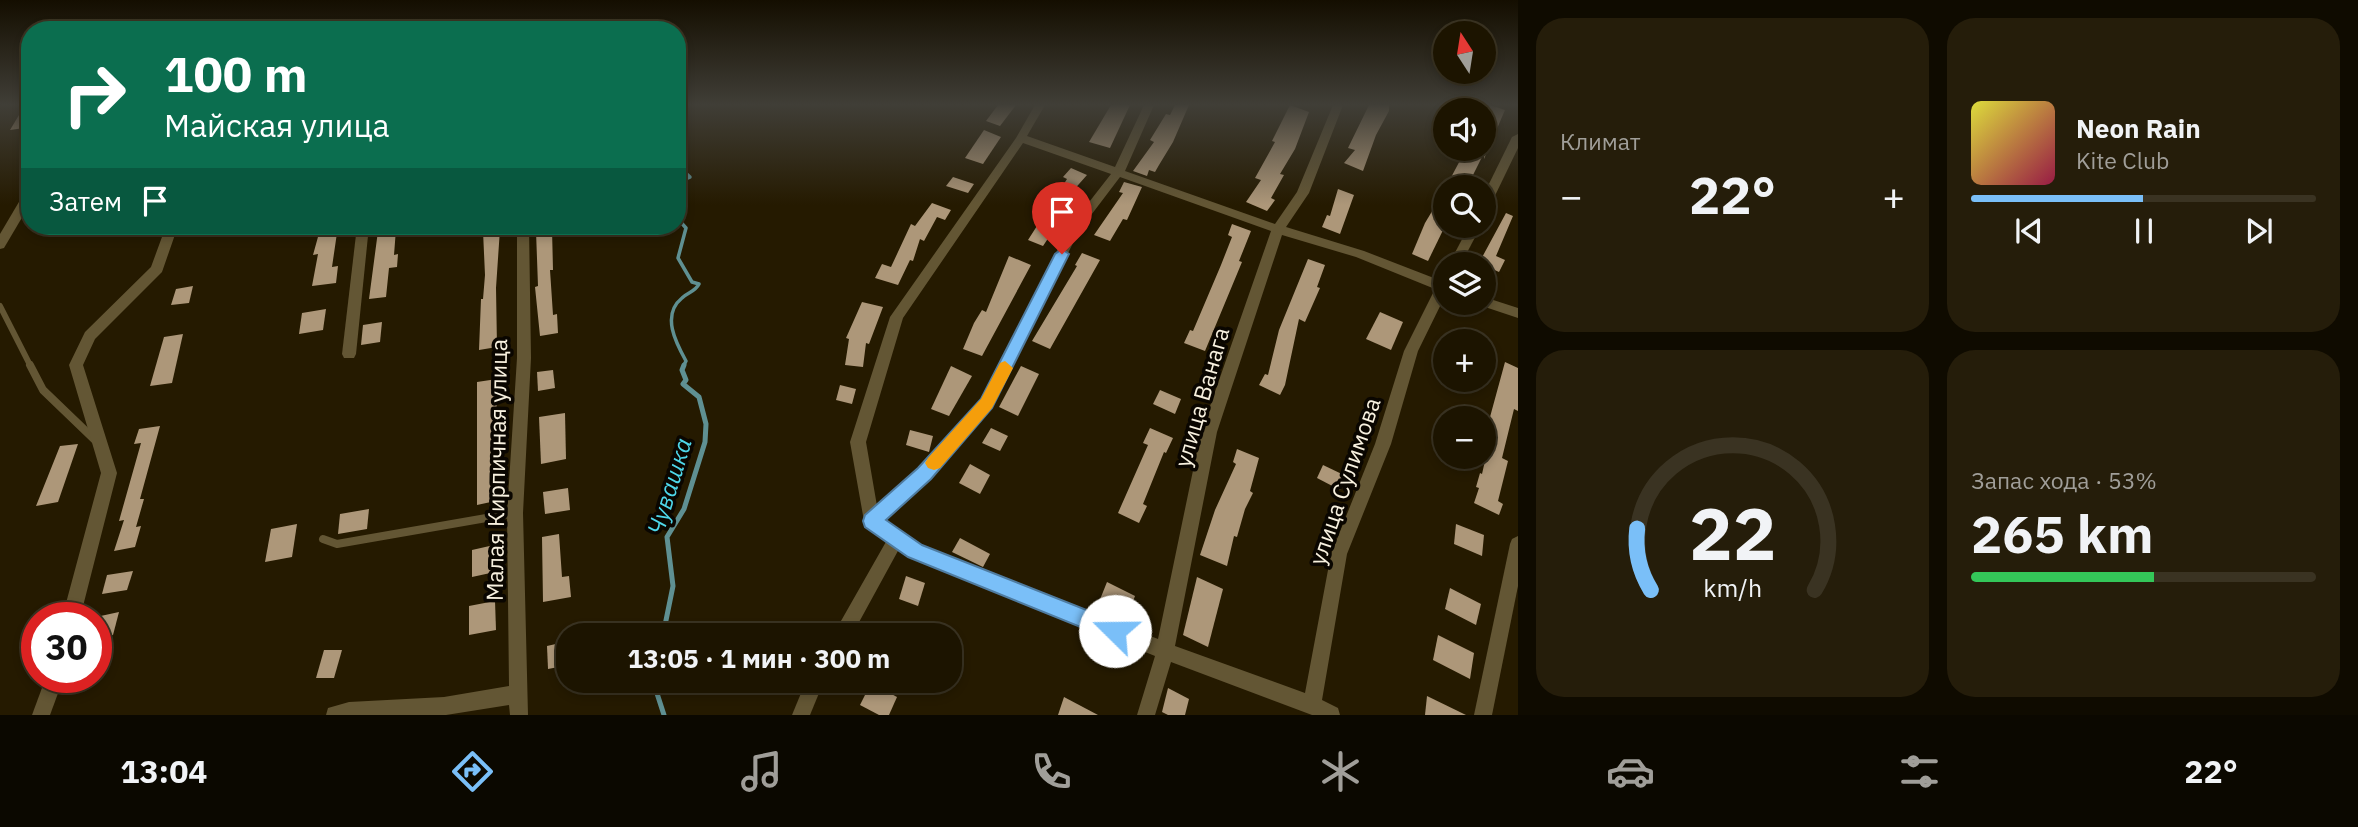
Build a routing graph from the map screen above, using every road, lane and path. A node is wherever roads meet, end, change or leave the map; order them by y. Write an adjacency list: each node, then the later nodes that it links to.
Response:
1 (1021, 138): 25 (street)
2 (1022, 138): 6 (street)
3 (1134, 138): 6 (street)
4 (1325, 138): 12 (street, улица Ванага)
5 (1517, 138): 7 (street)
6 (1119, 171): 12 (street); 25 (street)
7 (1496, 182)
8 (21, 209): 10 (street)
9 (21, 218): 10 (street)
10 (14, 221): 11 (street); 16 (street)
11 (0, 224)
12 (1278, 229): 17 (street); 31 (street, улица Ванага)
13 (169, 235): 23 (street)
14 (362, 235): 22 (street)
15 (523, 235): 24 (street, Малая Кирпичная улица)
16 (0, 245)
17 (1433, 281)
18 (0, 306): 23 (lane)
19 (1496, 306): 21 (street)
20 (1433, 307): 35 (street, улица Сулимова)
21 (1518, 313)
22 (349, 354)
23 (102, 447): 29 (street)
24 (515, 513): 27 (lane); 34 (street, Малая Кирпичная улица)
25 (872, 521): 26 (street)
26 (897, 538): 30 (street); 31 (street)
27 (323, 539)
28 (1518, 544): 42 (street)
29 (75, 602)
30 (849, 623)
31 (1165, 651): 35 (street); 40 (street, улица Ванага)
32 (49, 693): 36 (street)
33 (810, 693): 39 (street)
34 (520, 694): 37 (street); 38 (street, Малая Кирпичная улица)
35 (1311, 705): 41 (street)
36 (41, 715)
37 (335, 715)
38 (519, 715)
39 (801, 715)
40 (1146, 715)
41 (1331, 715)
42 (1483, 715)

